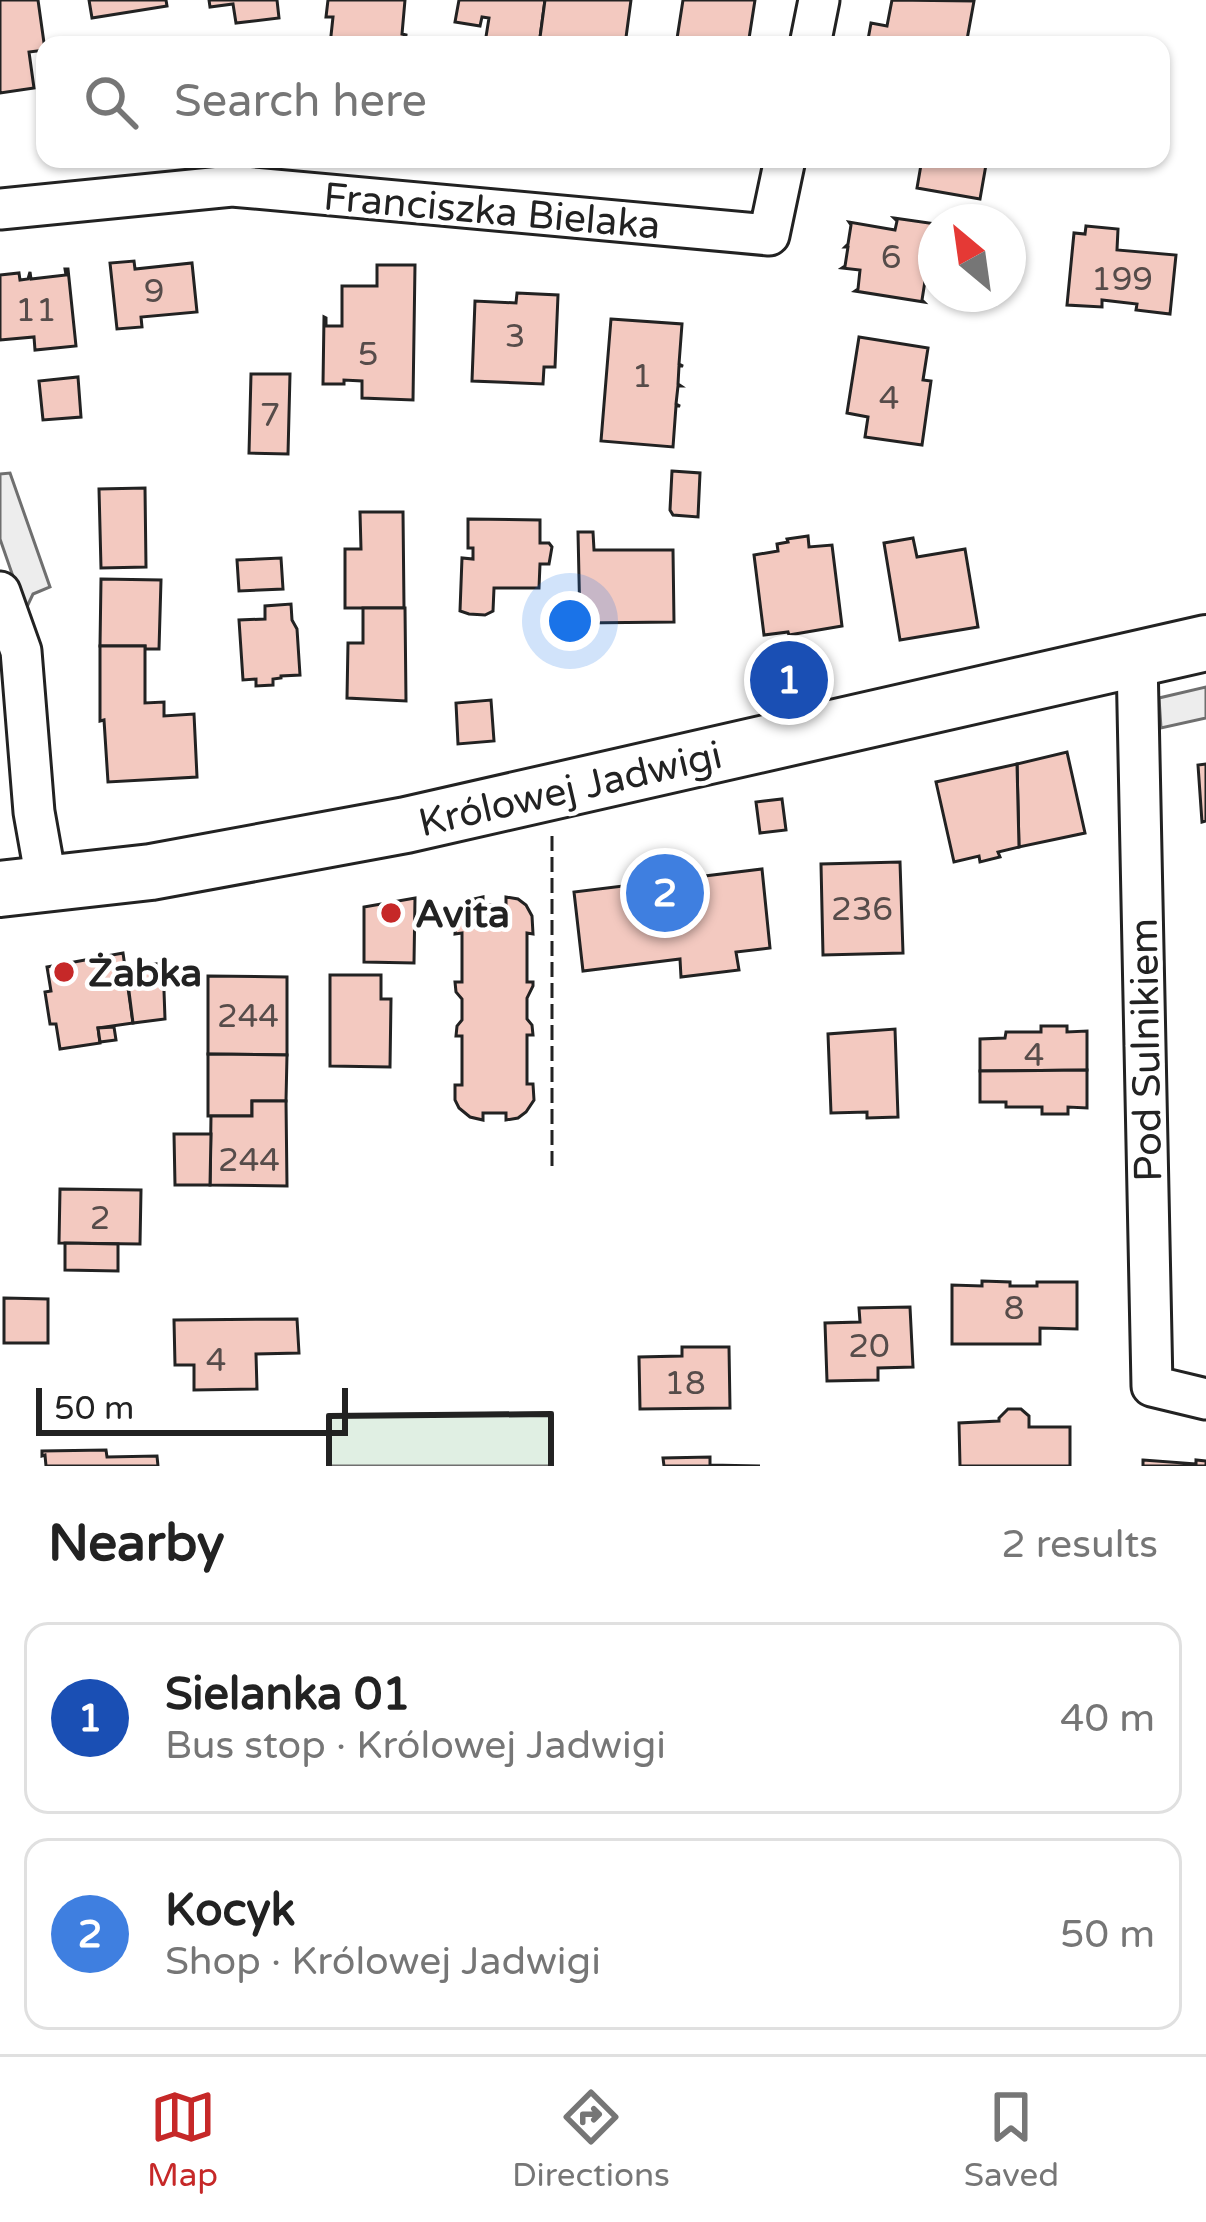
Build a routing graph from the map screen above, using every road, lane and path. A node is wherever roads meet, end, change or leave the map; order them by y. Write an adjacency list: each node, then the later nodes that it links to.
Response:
1 (819, 0): 2 (street)
2 (812, 36)
3 (783, 168): 4 (street, Franciszka Bielaka)
4 (0, 208)
5 (0, 592): 8 (street)
6 (1206, 643): 7 (street, Królowej Jadwigi)
7 (1137, 659): 8 (street, Królowej Jadwigi); 9 (street, Pod Sulnikiem)
8 (24, 887)
9 (1206, 1399)

